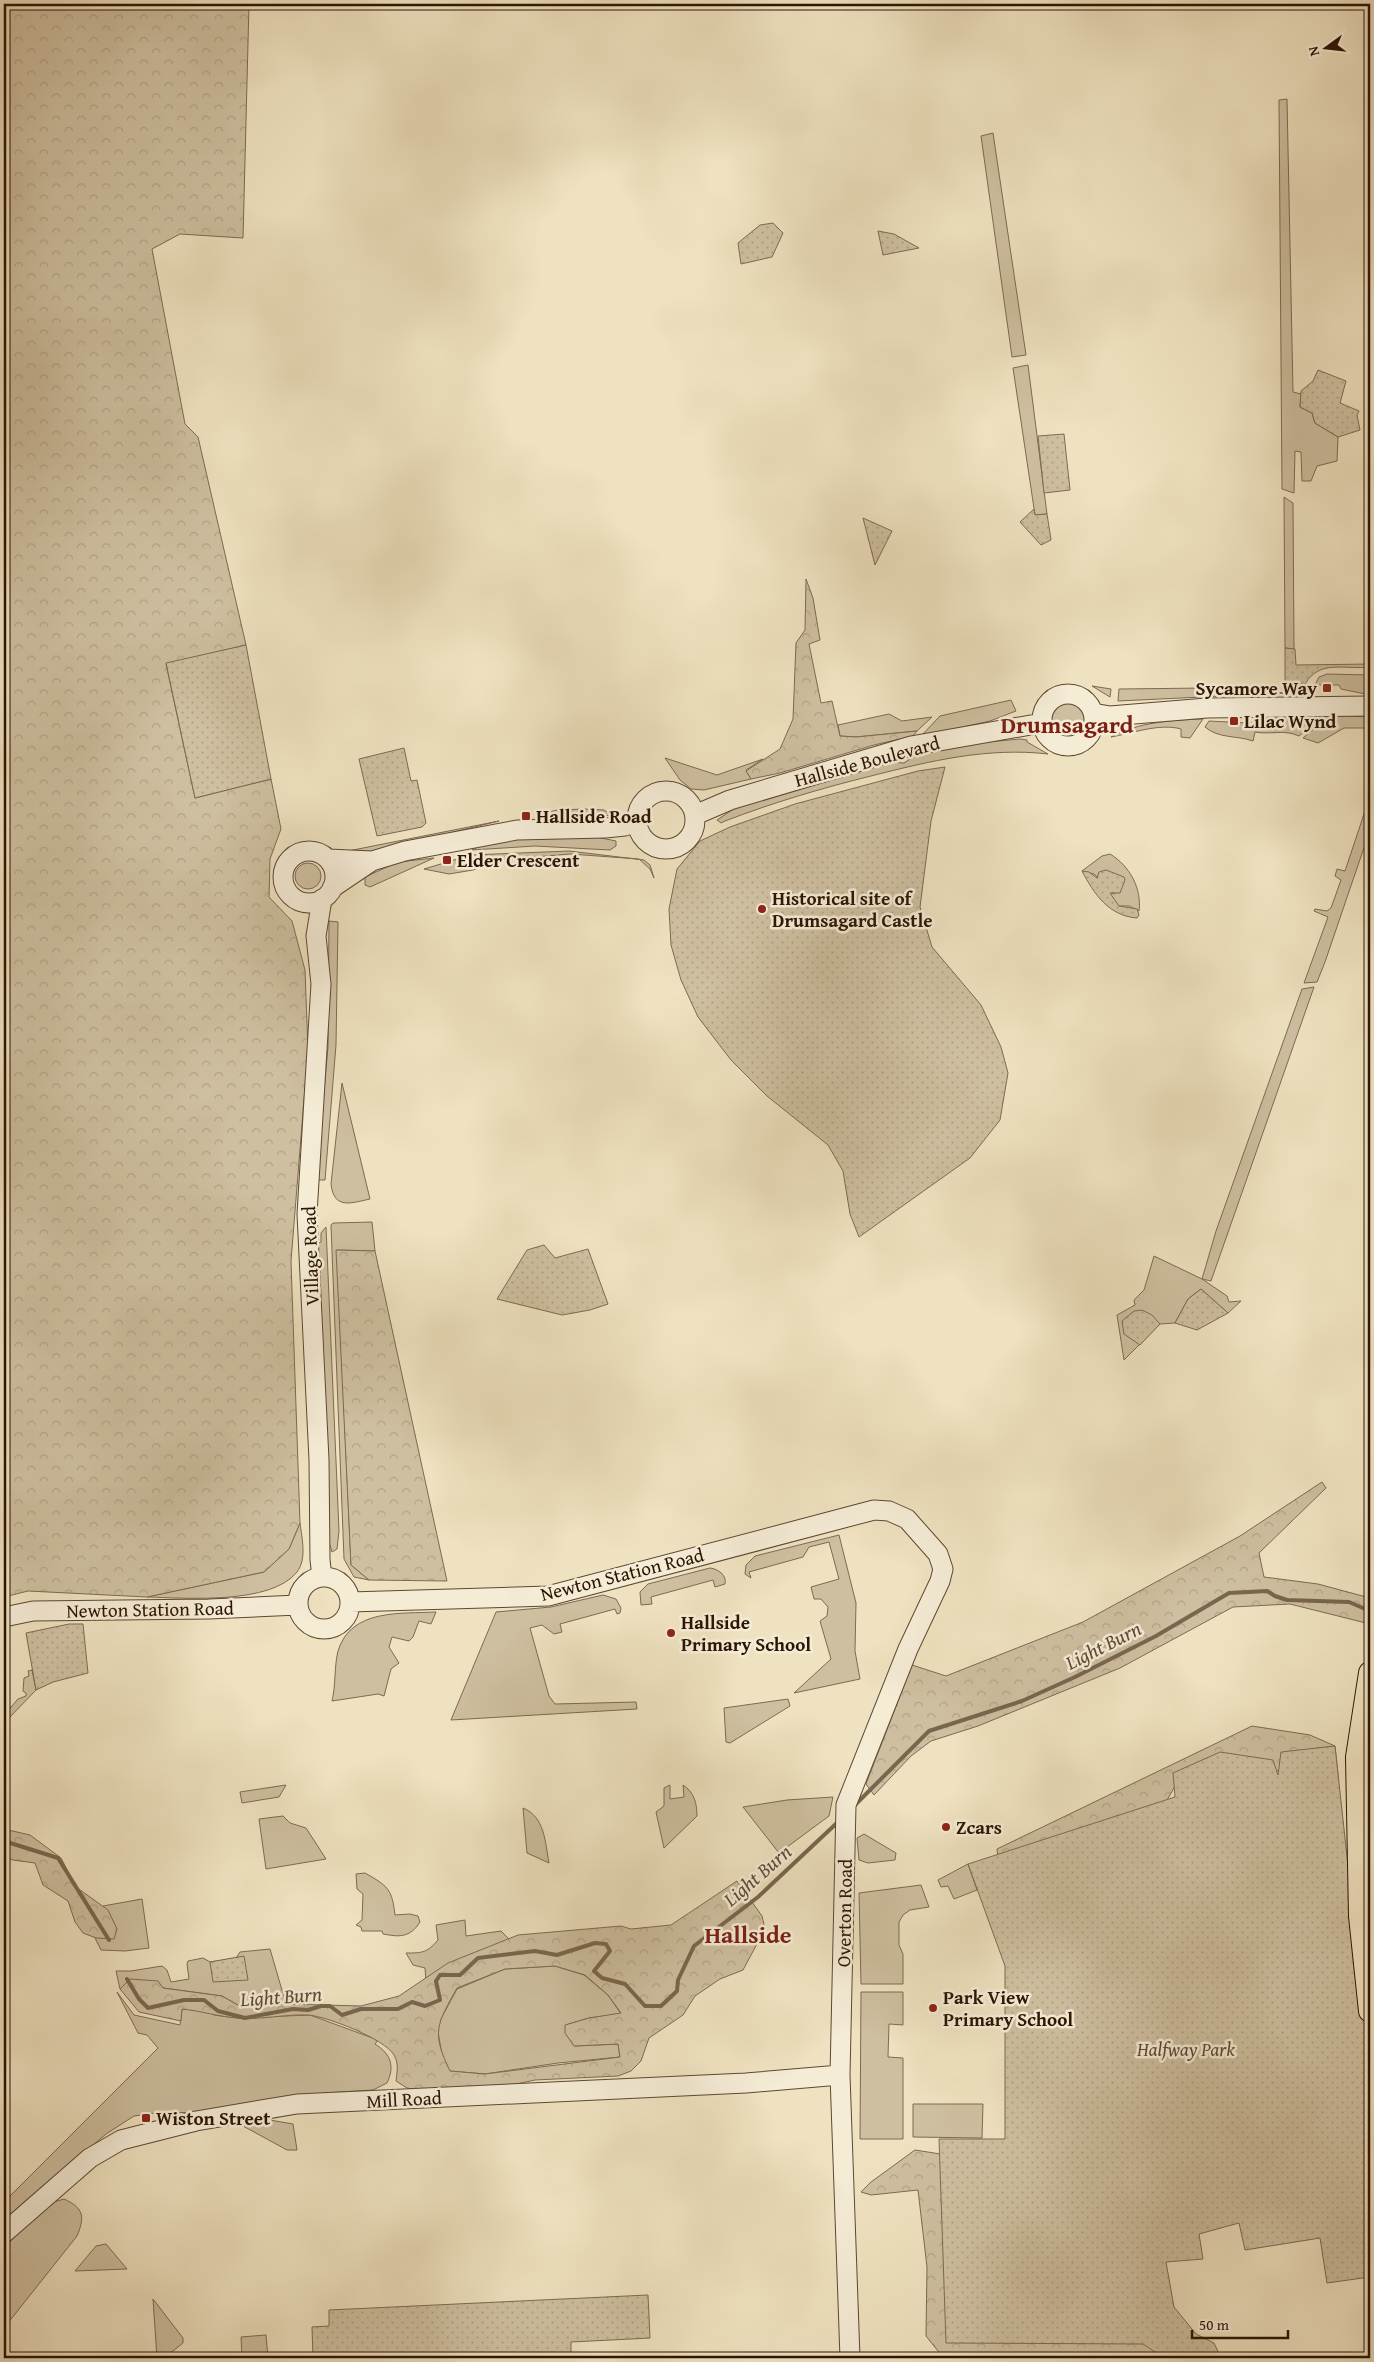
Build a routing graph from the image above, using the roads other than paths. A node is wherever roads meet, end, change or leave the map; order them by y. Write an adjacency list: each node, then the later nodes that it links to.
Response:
1 (1370, 706): 2 (street)
2 (1093, 713): 3 (street); 3 (street)
3 (1042, 723): 4 (street, Hallside Boulevard)
4 (695, 815): 5 (street); 5 (street)
5 (636, 820): 7 (street)
6 (328, 859): 7 (street); 8 (street); 9 (street)
7 (372, 861): 8 (street)
8 (327, 894): 9 (street); 10 (street, Village Road)
9 (301, 902): 10 (street, Village Road)
10 (316, 936): 12 (street, Village Road)
11 (888, 1510): 13 (street, Newton Station Road); 18 (street, Overton Road)
12 (322, 1577): 13 (street); 14 (street)
13 (350, 1602): 14 (street)
14 (298, 1605): 15 (street, Newton Station Road)
15 (4, 1617)
16 (1370, 1673): 17 (main road)
17 (1370, 2012)
18 (840, 2075): 19 (street, Mill Road); 20 (street, Overton Road)
19 (4, 2234)
20 (850, 2358)

